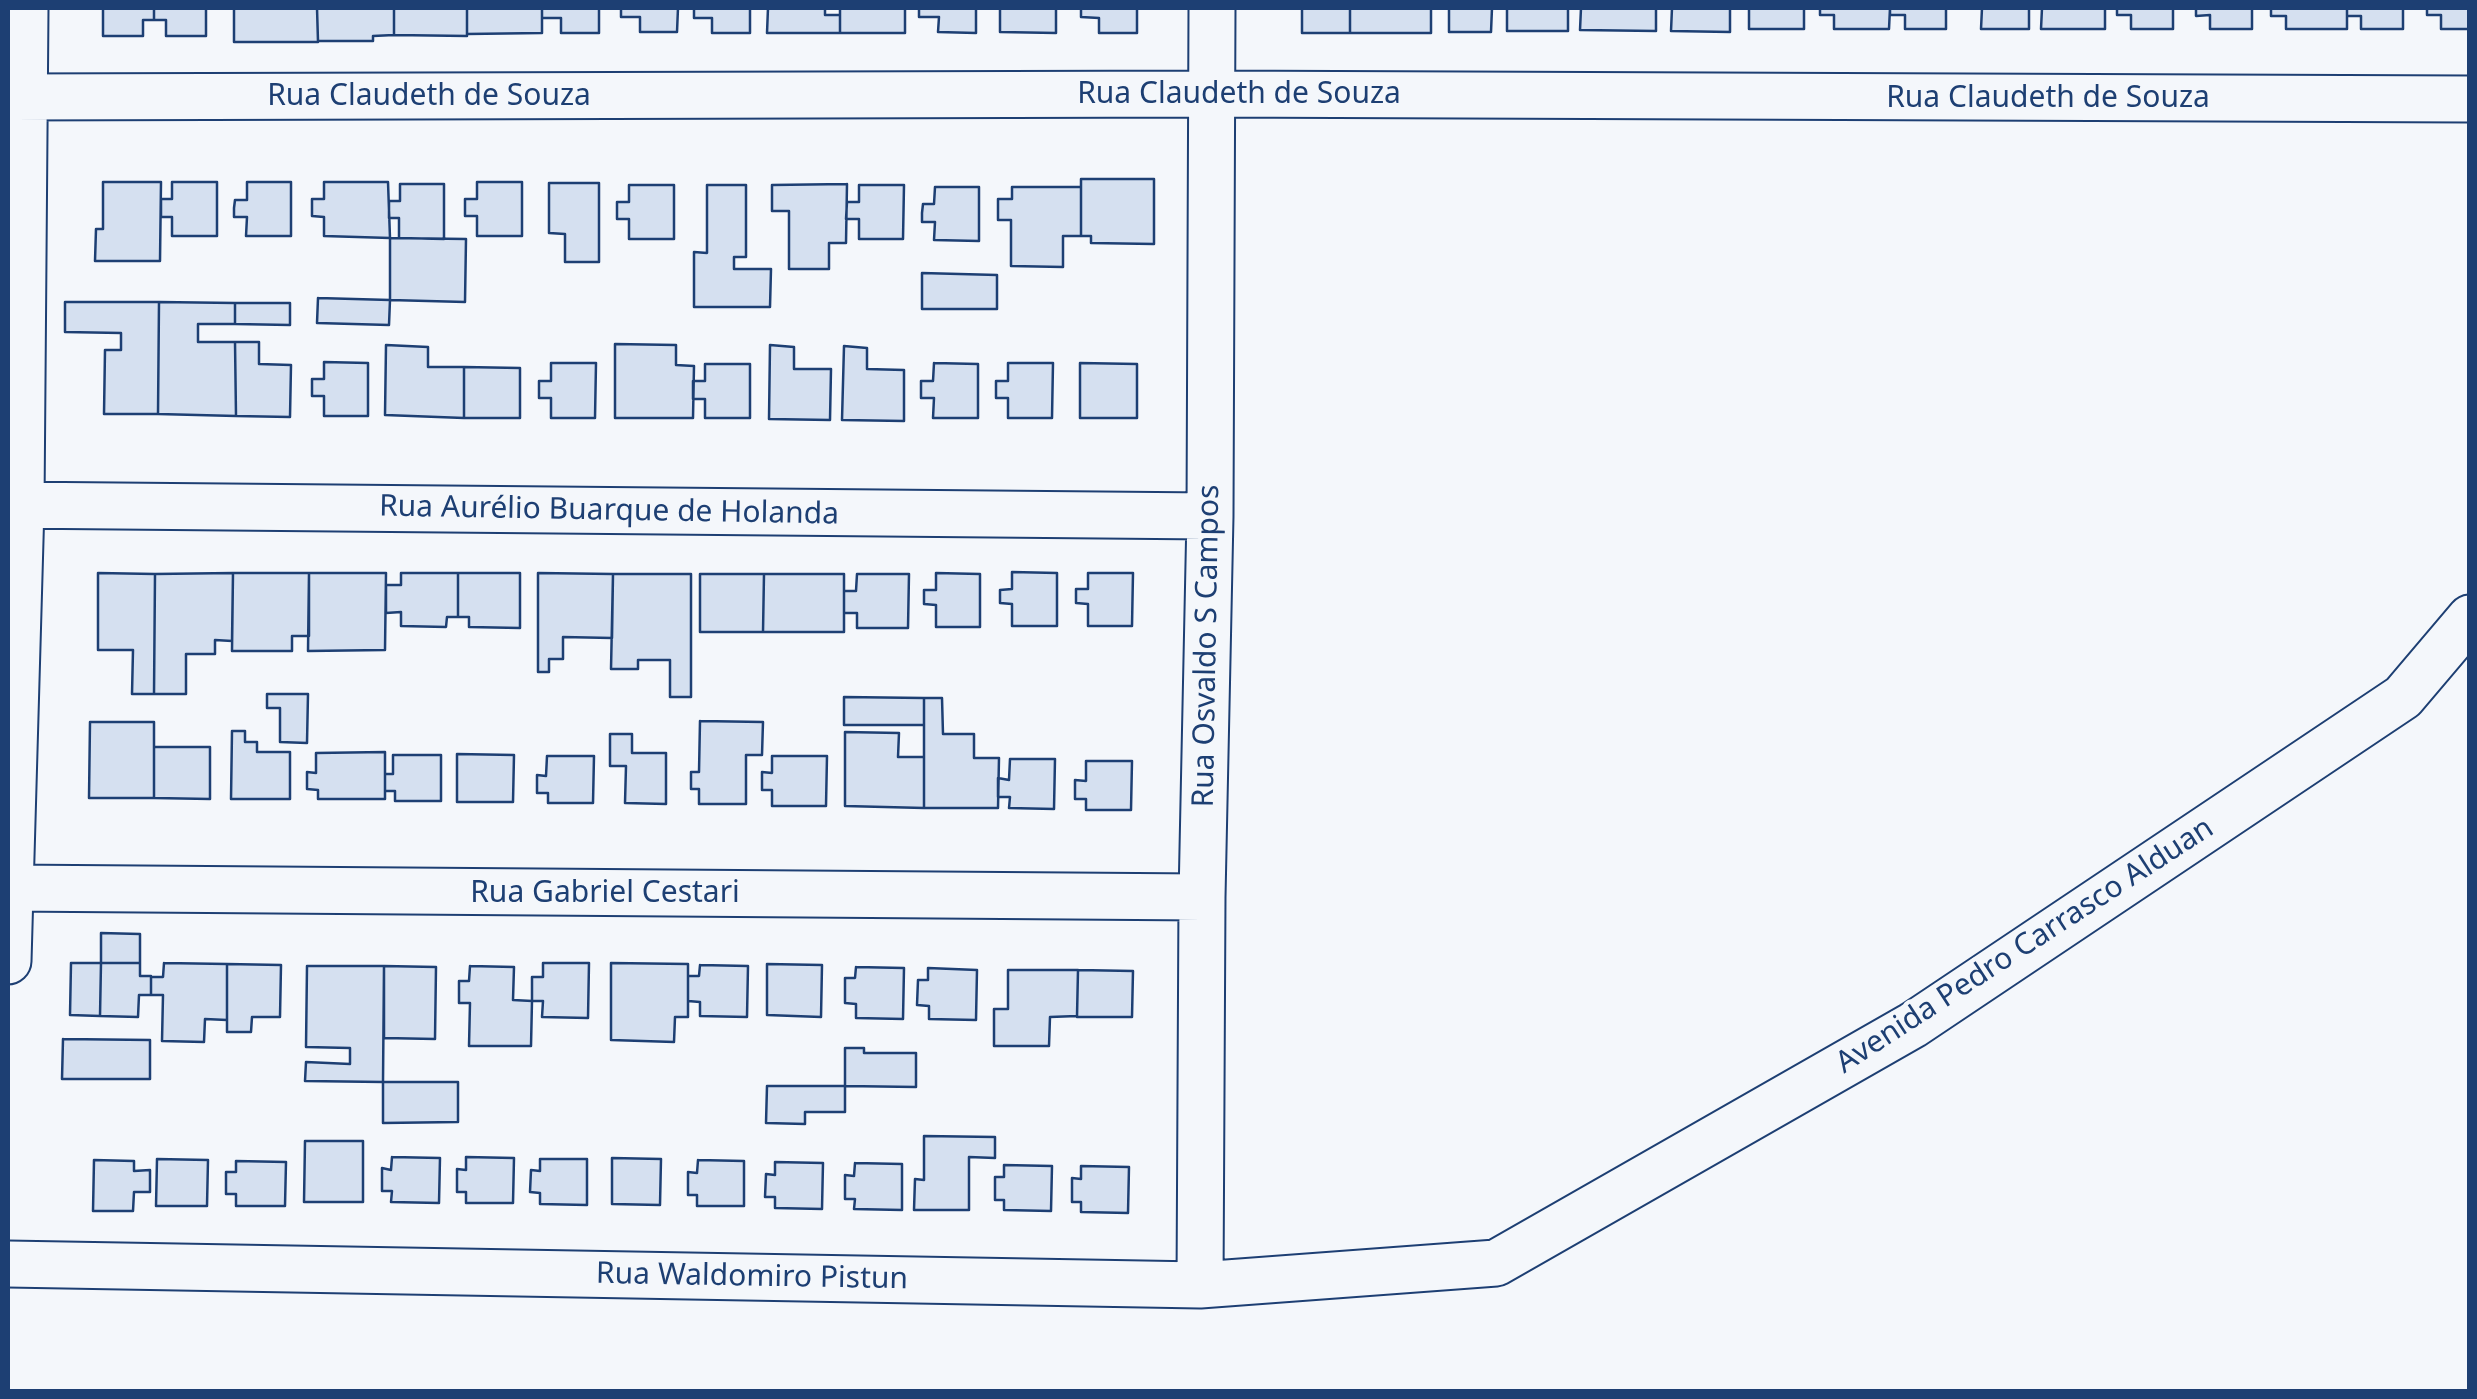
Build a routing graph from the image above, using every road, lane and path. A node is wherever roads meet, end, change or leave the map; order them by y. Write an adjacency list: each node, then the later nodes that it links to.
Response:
1 (25, 8): 4 (street)
2 (1212, 8): 3 (street, Rua Osvaldo S Campos)
3 (1211, 94): 4 (street, Rua Claudeth de Souza); 5 (street, Rua Claudeth de Souza); 7 (street, Rua Osvaldo S Campos)
4 (16, 97): 6 (street)
5 (2470, 100)
6 (14, 505): 7 (street, Rua Aurélio Buarque de Holanda); 9 (street)
7 (1210, 516): 10 (street, Rua Osvaldo S Campos)
8 (2470, 618): 12 (street, Avenida Pedro Carrasco Alduan)
9 (8, 888): 10 (street, Rua Gabriel Cestari); 11 (street)
10 (1202, 898): 14 (street, Rua Osvaldo S Campos)
11 (8, 961)
12 (1496, 1263): 14 (street, Rua Waldomiro Pistun)
13 (8, 1264): 14 (street, Rua Waldomiro Pistun)
14 (1200, 1285)

